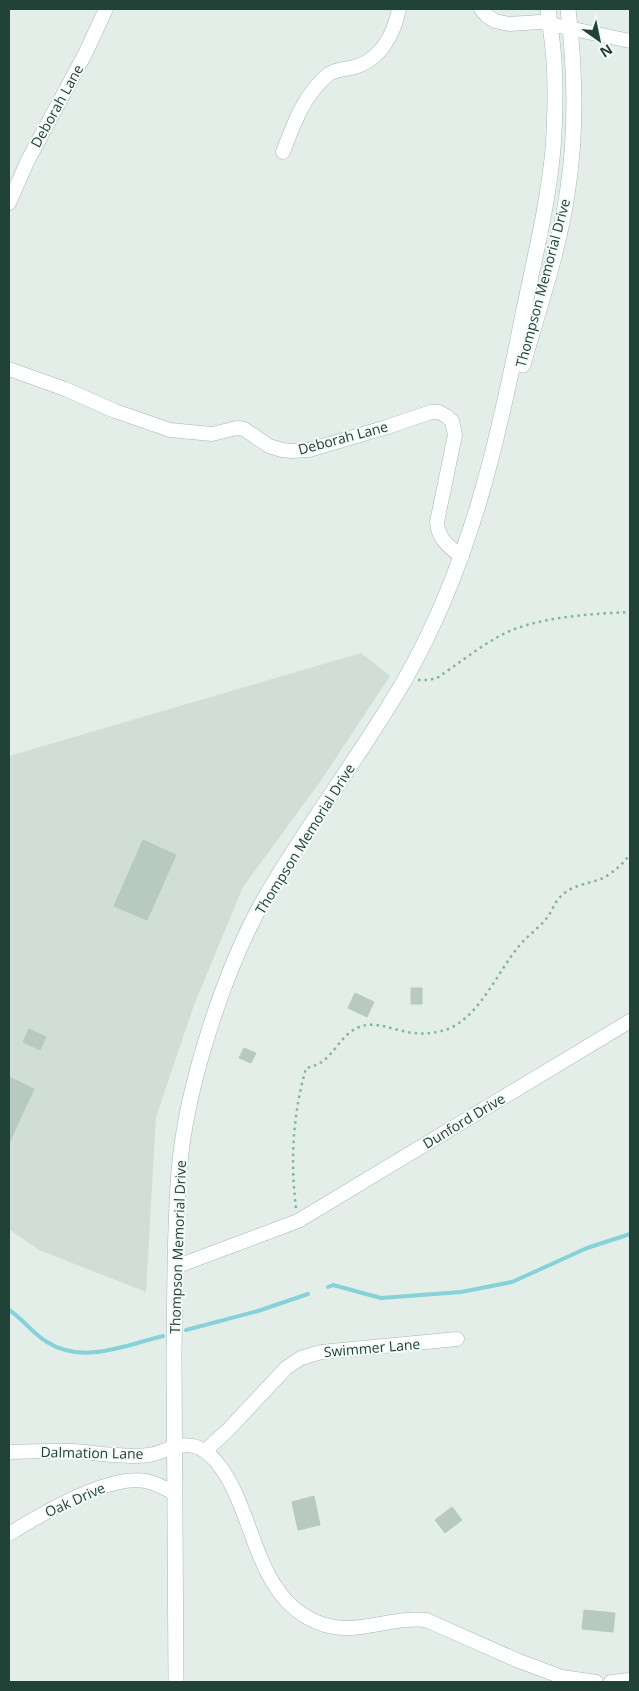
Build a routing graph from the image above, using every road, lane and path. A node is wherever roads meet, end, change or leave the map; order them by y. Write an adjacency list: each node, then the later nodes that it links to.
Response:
1 (106, 9): 10 (street, Deborah Lane)
2 (399, 9): 9 (street)
3 (481, 9): 6 (street)
4 (548, 9): 6 (main road, Thompson Memorial Drive)
5 (568, 9): 7 (main road, Thompson Memorial Drive)
6 (550, 24): 7 (street); 12 (main road, Thompson Memorial Drive)
7 (570, 29): 8 (street); 12 (main road, Thompson Memorial Drive)
8 (630, 41)
9 (282, 152)
10 (9, 203)
11 (9, 369): 13 (street, Deborah Lane)
12 (506, 406): 13 (main road, Thompson Memorial Drive)
13 (462, 557): 15 (main road, Thompson Memorial Drive)
14 (630, 612): 15 (path)
15 (404, 679): 19 (main road, Thompson Memorial Drive)
16 (630, 854): 18 (path)
17 (630, 1021): 18 (street, Dunford Drive)
18 (298, 1221): 19 (street, Dunford Drive)
19 (175, 1267): 21 (main road, Thompson Memorial Drive)
20 (457, 1339): 22 (street, Swimmer Lane)
21 (174, 1446): 22 (street); 23 (street, Dalmation Lane); 24 (main road, Thompson Memorial Drive)
22 (205, 1451): 28 (street)
23 (9, 1452)
24 (174, 1493): 25 (street, Oak Drive); 27 (main road, Thompson Memorial Drive)
25 (9, 1534)
26 (630, 1680): 29 (street)
27 (176, 1682)
28 (596, 1682)
29 (610, 1682)

